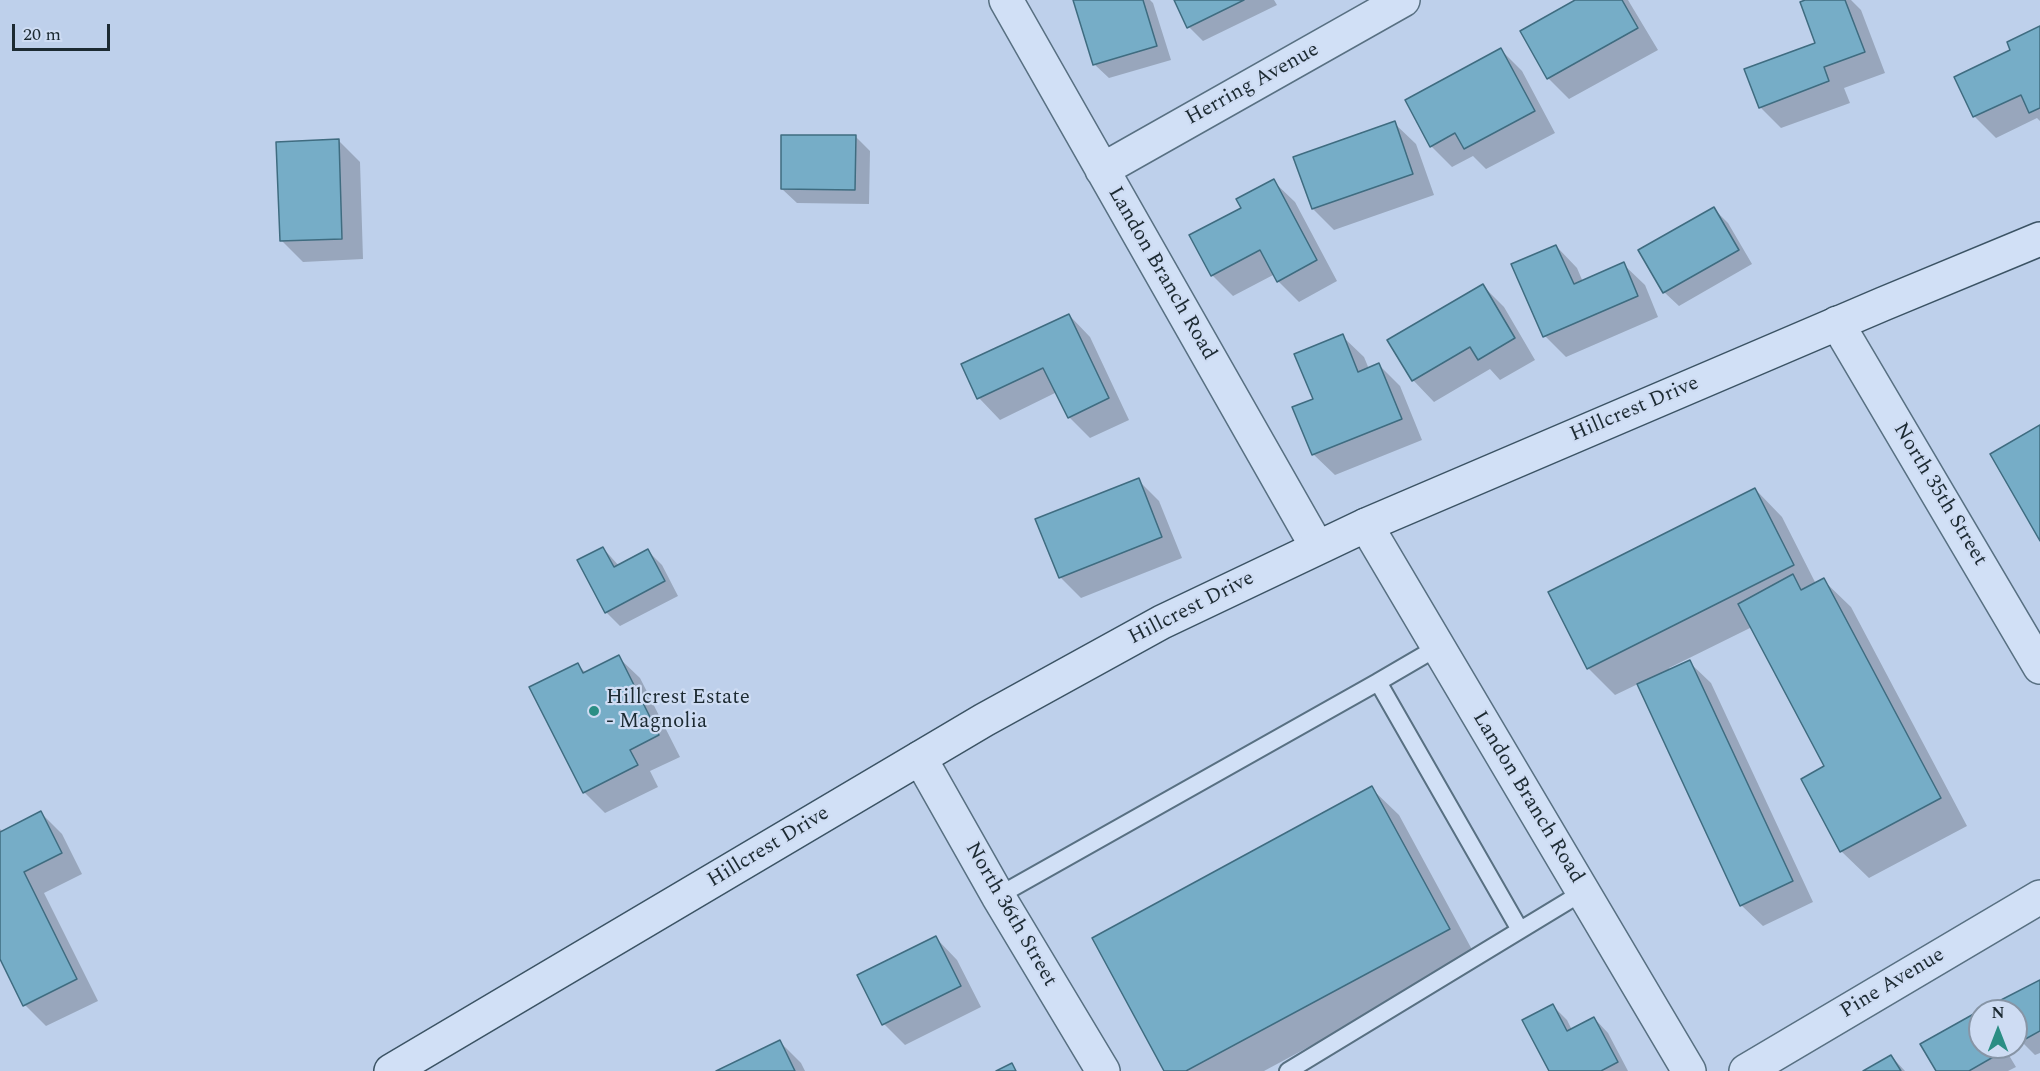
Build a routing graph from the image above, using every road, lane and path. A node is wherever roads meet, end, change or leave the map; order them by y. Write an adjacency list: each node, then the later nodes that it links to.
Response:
1 (1006, 0): 3 (street, Landon Branch Road)
2 (1403, 0): 3 (street, Herring Avenue)
3 (1102, 170): 7 (street, Landon Branch Road)
4 (2040, 239): 5 (street, Hillcrest Drive)
5 (1837, 323): 6 (street, Hillcrest Drive); 9 (street, North 35th Street)
6 (1366, 525): 7 (street, Hillcrest Drive); 8 (street, Landon Branch Road)
7 (1317, 547): 11 (street, Hillcrest Drive)
8 (1438, 647): 10 (lane); 12 (street, Landon Branch Road)
9 (2040, 667)
10 (1378, 682): 13 (lane); 15 (lane)
11 (920, 758): 13 (street, North 36th Street); 16 (street, Hillcrest Drive)
12 (1583, 892): 15 (lane); 19 (street, Landon Branch Road)
13 (998, 896): 17 (street, North 36th Street)
14 (2040, 897): 20 (street, Pine Avenue)
15 (1520, 930): 18 (lane)
16 (391, 1071)
17 (1103, 1071)
18 (1288, 1071)
19 (1689, 1071)
20 (1746, 1071)

